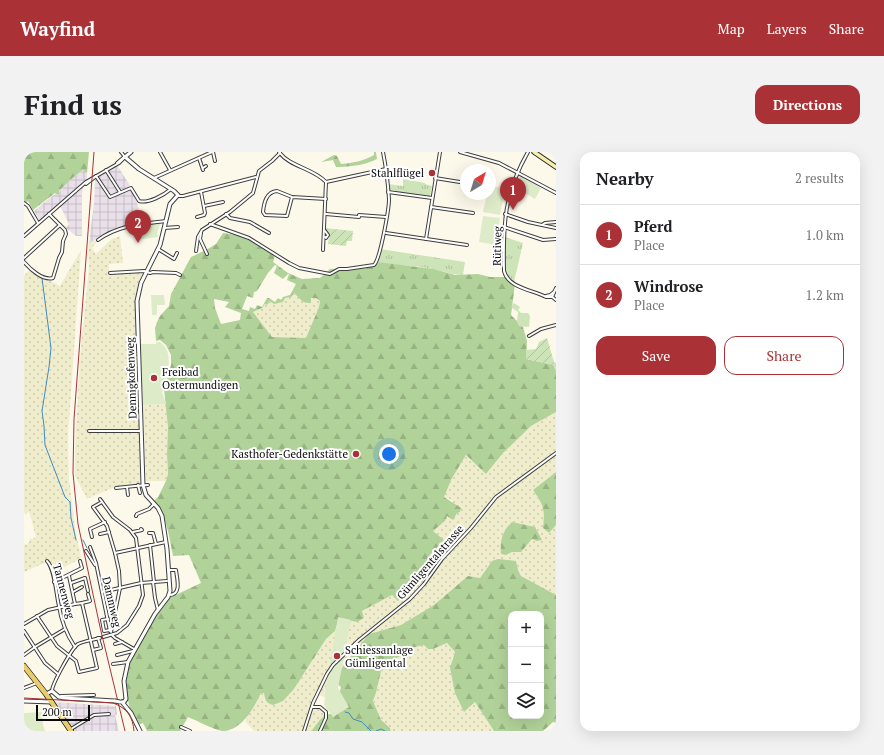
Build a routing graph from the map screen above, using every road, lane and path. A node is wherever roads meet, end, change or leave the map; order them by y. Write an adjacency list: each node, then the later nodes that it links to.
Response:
1 (121, 152): 11 (street)
2 (131, 152): 11 (street)
3 (160, 152): 18 (street)
4 (213, 152): 12 (street); 13 (street)
5 (279, 152): 21 (street); 24 (street)
6 (384, 152): 16 (street)
7 (440, 152): 23 (street)
8 (460, 152): 19 (street)
9 (528, 152): 19 (street, Rütiweg)
10 (534, 152): 15 (main road)
11 (125, 157): 17 (street); 22 (street)
12 (199, 158): 14 (street); 18 (street)
13 (215, 161)
14 (206, 166)
15 (556, 167)
16 (386, 169): 24 (street); 28 (street)
17 (106, 170): 20 (street); 29 (street)
18 (170, 170): 22 (street)
19 (517, 172): 30 (street); 43 (street, Rütiweg)
20 (96, 176): 29 (street); 40 (street)
21 (256, 177): 27 (street); 41 (street)
22 (153, 178): 26 (street)
23 (435, 178): 25 (street); 33 (street)
24 (326, 182): 34 (street)
25 (460, 182)
26 (171, 189): 29 (street); 31 (street)
27 (201, 192): 31 (street); 37 (street)
28 (388, 192): 33 (street); 45 (street)
29 (121, 193)
30 (556, 193)
31 (178, 196): 46 (street, Dennigkofenweg)
32 (292, 197): 32 (street); 34 (street)
33 (432, 198): 38 (street)
34 (326, 199): 42 (street)
35 (223, 202): 37 (street)
36 (24, 203): 49 (street)
37 (204, 206): 44 (street)
38 (431, 207): 39 (street); 62 (street)
39 (473, 213)
40 (49, 214): 49 (street); 51 (street)
41 (226, 214): 47 (street); 59 (street)
42 (325, 214): 45 (street); 67 (street)
43 (505, 214): 52 (street); 54 (street, Rütiweg)
44 (197, 217)
45 (386, 217): 53 (street)
46 (166, 220): 55 (street, Dennigkofenweg); 64 (street)
47 (216, 221): 50 (street); 53 (street)
48 (556, 222): 52 (street)
49 (38, 223): 61 (street)
50 (210, 224): 53 (street); 58 (street)
51 (60, 225): 71 (street); 72 (street)
52 (542, 225): 57 (street)
53 (217, 227)
54 (504, 227): 63 (street); 77 (street, Rütiweg)
55 (164, 228): 56 (street); 66 (street, Dennigkofenweg)
56 (178, 228)
57 (556, 228)
58 (201, 231): 68 (street); 70 (street)
59 (269, 233)
60 (386, 233): 62 (street)
61 (24, 236)
62 (426, 239): 65 (street)
63 (556, 239)
64 (98, 240)
65 (468, 245)
66 (158, 249): 69 (street); 74 (street, Dennigkofenweg)
67 (323, 250)
68 (196, 251)
69 (177, 253)
70 (207, 254)
71 (24, 258)
72 (24, 262)
73 (110, 272): 74 (street)
74 (146, 272): 75 (street); 82 (street, Dennigkofenweg)
75 (180, 275)
76 (556, 289): 77 (street)
77 (551, 296): 78 (street, Rütiweg)
78 (556, 300)
79 (556, 325): 80 (street)
80 (529, 336)
81 (89, 431): 82 (street)
82 (142, 431): 85 (street, Dennigkofenweg)
83 (556, 453): 161 (street, Gümligentalstrasse)
84 (138, 485): 85 (street); 87 (street); 89 (street)
85 (143, 485): 86 (street); 93 (street, Dennigkofenweg)
86 (148, 485)
87 (127, 487): 88 (street); 90 (street)
88 (116, 488)
89 (140, 493)
90 (128, 495)
91 (100, 499): 92 (street)
92 (102, 502): 95 (street); 98 (street)
93 (154, 504): 94 (street); 102 (street, Dennigkofenweg)
94 (136, 516)
95 (105, 522): 97 (street); 101 (street)
96 (141, 529): 98 (street)
97 (109, 532): 100 (street); 108 (street)
98 (133, 532): 106 (street)
99 (149, 533): 103 (street)
100 (100, 534)
101 (92, 538)
102 (166, 542): 103 (street); 112 (street, Dennigkofenweg)
103 (156, 544): 104 (street)
104 (150, 545): 106 (street); 116 (street)
105 (90, 547): 111 (street, Dammweg)
106 (138, 548): 108 (street); 118 (street)
107 (86, 550): 111 (street)
108 (115, 553): 120 (street)
109 (47, 561): 115 (street, Tannenweg)
110 (80, 561): 113 (street)
111 (96, 567): 122 (street, Dammweg)
112 (169, 570): 123 (street, Dennigkofenweg); 123 (street)
113 (69, 576): 115 (street); 117 (street)
114 (167, 581): 116 (street)
115 (54, 582): 126 (street, Tannenweg)
116 (154, 582): 118 (street); 127 (street)
117 (71, 583): 121 (street); 124 (street)
118 (141, 584): 120 (street); 133 (street)
119 (82, 587): 121 (street)
120 (120, 588): 122 (street); 133 (street)
121 (73, 592): 125 (street)
122 (102, 592): 129 (street, Dammweg)
123 (169, 595): 127 (street)
124 (82, 603): 125 (street); 136 (street)
125 (75, 604): 126 (street)
126 (59, 608): 128 (street); 131 (street, Tannenweg)
127 (158, 610): 142 (street)
128 (37, 616): 130 (street); 135 (street)
129 (108, 619): 133 (street, Dammweg); 133 (street)
130 (24, 624)
131 (66, 629): 135 (street); 140 (street, Tannenweg)
132 (24, 631): 139 (street)
133 (111, 632): 134 (street); 137 (street, Dammweg)
134 (103, 637)
135 (50, 638): 139 (street); 145 (street)
136 (91, 640): 140 (street); 141 (street); 141 (street)
137 (122, 642): 138 (street); 142 (street, Dammweg)
138 (115, 644)
139 (35, 647): 143 (street); 151 (street)
140 (76, 647): 145 (street)
141 (93, 650): 145 (street)
142 (133, 650): 144 (street); 147 (street)
143 (24, 655)
144 (117, 655)
145 (69, 656): 151 (street)
146 (118, 659): 148 (street)
147 (128, 662): 148 (street); 160 (street)
148 (119, 663): 149 (street)
149 (113, 664)
150 (24, 666): 152 (main road)
151 (58, 674): 154 (street)
152 (38, 682): 153 (street); 155 (main road)
153 (24, 688)
154 (52, 691): 155 (street); 157 (street)
155 (46, 694): 159 (main road)
156 (94, 695): 157 (street)
157 (60, 697): 160 (street, bridge)
158 (24, 701): 159 (street)
159 (52, 702): 164 (main road)
160 (121, 702): 165 (street)
161 (312, 707): 167 (street, Gümligentalstrasse); 168 (street)
162 (109, 714): 164 (street)
163 (181, 727): 166 (street)
164 (70, 730)
165 (140, 731)
166 (190, 731)
167 (304, 731)
168 (320, 731)

